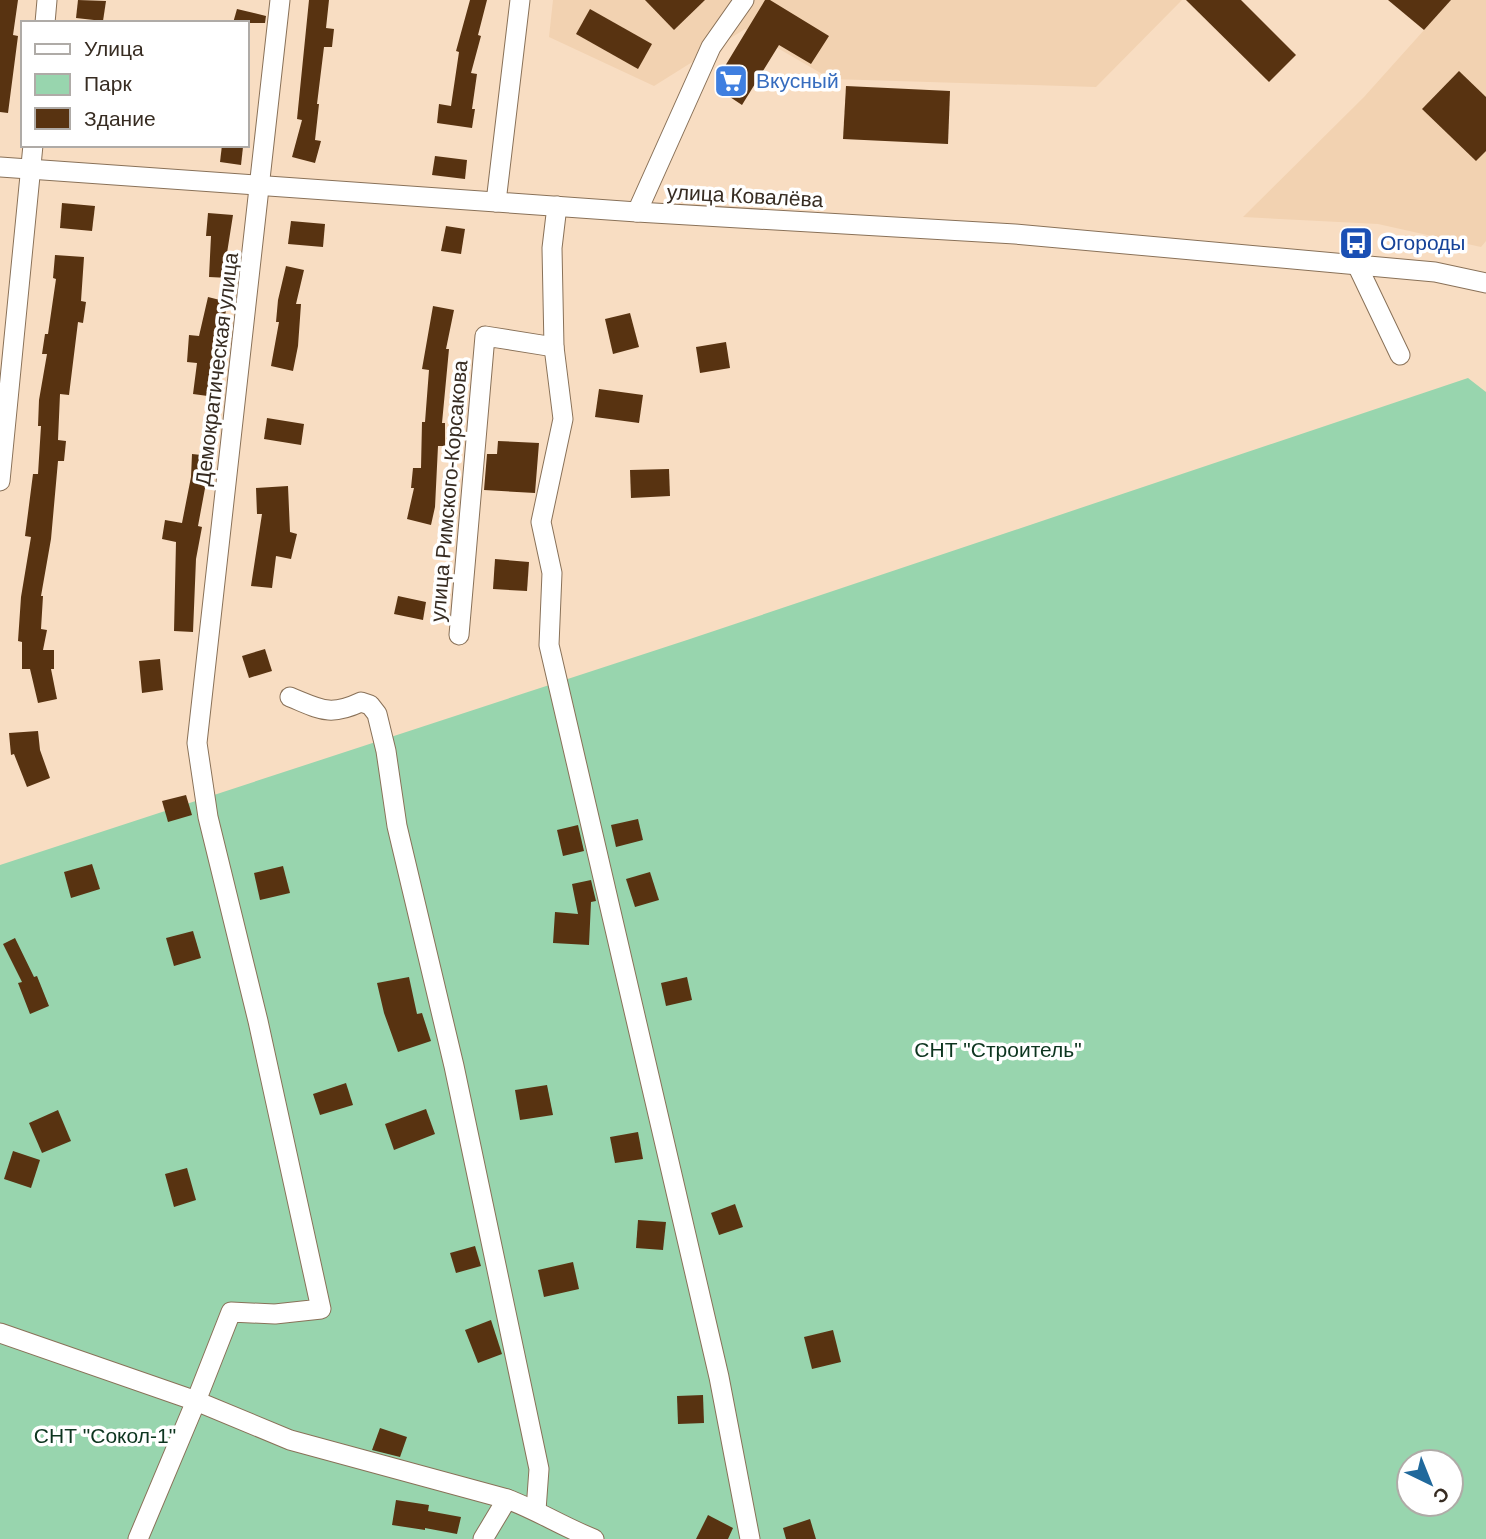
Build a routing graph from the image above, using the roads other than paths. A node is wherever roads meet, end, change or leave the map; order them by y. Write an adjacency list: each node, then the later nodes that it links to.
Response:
1 (47, 0): 5 (street)
2 (280, 0): 9 (street, Демократическая улица)
3 (520, 0): 10 (street)
4 (744, 0): 12 (street)
5 (45, 21)
6 (33, 147): 8 (street)
7 (0, 167): 8 (street, улица Ковалёва)
8 (31, 169): 9 (street, улица Ковалёва); 17 (street)
9 (261, 185): 10 (street, улица Ковалёва); 21 (street, Демократическая улица)
10 (496, 202): 11 (street, улица Ковалёва)
11 (556, 206): 12 (street, улица Ковалёва); 15 (street)
12 (637, 212): 13 (street, улица Ковалёва)
13 (1357, 265): 14 (street, улица Ковалёва); 16 (street)
14 (1486, 283)
15 (554, 347): 18 (street, улица Римского-Корсакова); 27 (street)
16 (1400, 355)
17 (0, 481)
18 (458, 635)
19 (290, 697): 23 (street)
20 (0, 1333): 21 (street)
21 (196, 1401): 22 (street); 24 (street)
22 (506, 1499): 23 (street); 25 (street)
23 (536, 1510): 26 (street)
24 (138, 1539)
25 (483, 1539)
26 (594, 1539)
27 (751, 1539)

